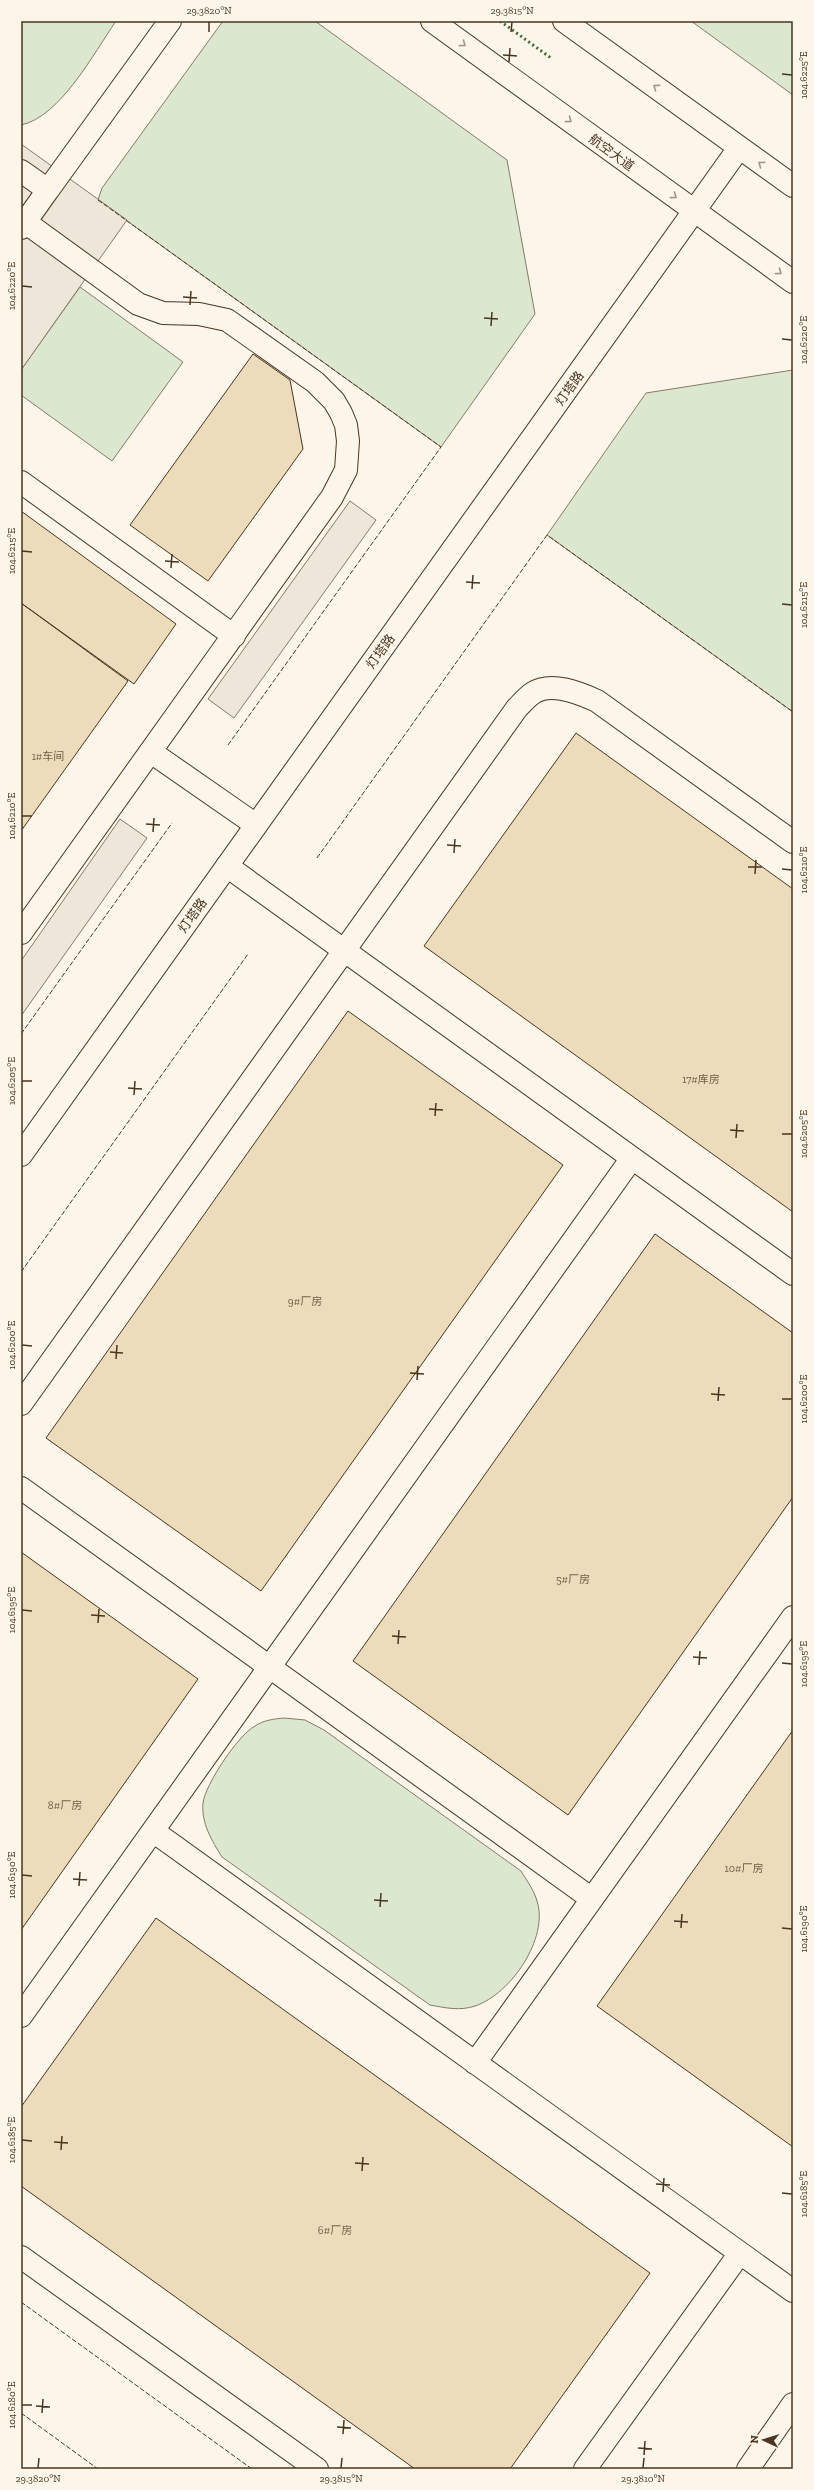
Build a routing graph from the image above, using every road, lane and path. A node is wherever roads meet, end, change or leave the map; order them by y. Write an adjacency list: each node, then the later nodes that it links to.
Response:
1 (170, 21): 7 (main road)
2 (432, 21): 8 (main road, 航空大道, one-way to 8)
3 (564, 21): 4 (main road, one-way to 3)
4 (739, 148): 6 (main road, one-way to 4); 8 (main road, 灯塔路)
5 (21, 170): 7 (main road)
6 (793, 186)
7 (48, 190): 9 (main road)
8 (695, 211): 10 (main road, 航空大道, one-way to 10); 14 (main road, 灯塔路)
9 (23, 225): 12 (main road)
10 (793, 282)
11 (21, 482): 12 (main road)
12 (234, 636): 13 (main road)
13 (151, 752): 14 (main road); 17 (main road)
14 (256, 825): 16 (main road, 灯塔路)
15 (793, 842): 18 (main road)
16 (227, 866): 18 (main road); 19 (main road, 灯塔路)
17 (21, 933)
18 (344, 950): 20 (main road); 22 (main road)
19 (21, 1155)
20 (632, 1158): 21 (main road); 25 (main road)
21 (793, 1274)
22 (21, 1404)
23 (21, 1488): 25 (main road)
24 (793, 1617): 27 (main road)
25 (270, 1667): 26 (main road); 27 (main road)
26 (153, 1831): 28 (main road); 29 (main road)
27 (592, 1899): 29 (main road)
28 (21, 2016)
29 (475, 2062): 30 (main road)
30 (740, 2253): 32 (main road); 35 (main road)
31 (21, 2256): 34 (main road)
32 (793, 2291)
33 (793, 2404): 36 (main road)
34 (317, 2469)
35 (584, 2469)
36 (748, 2469)

